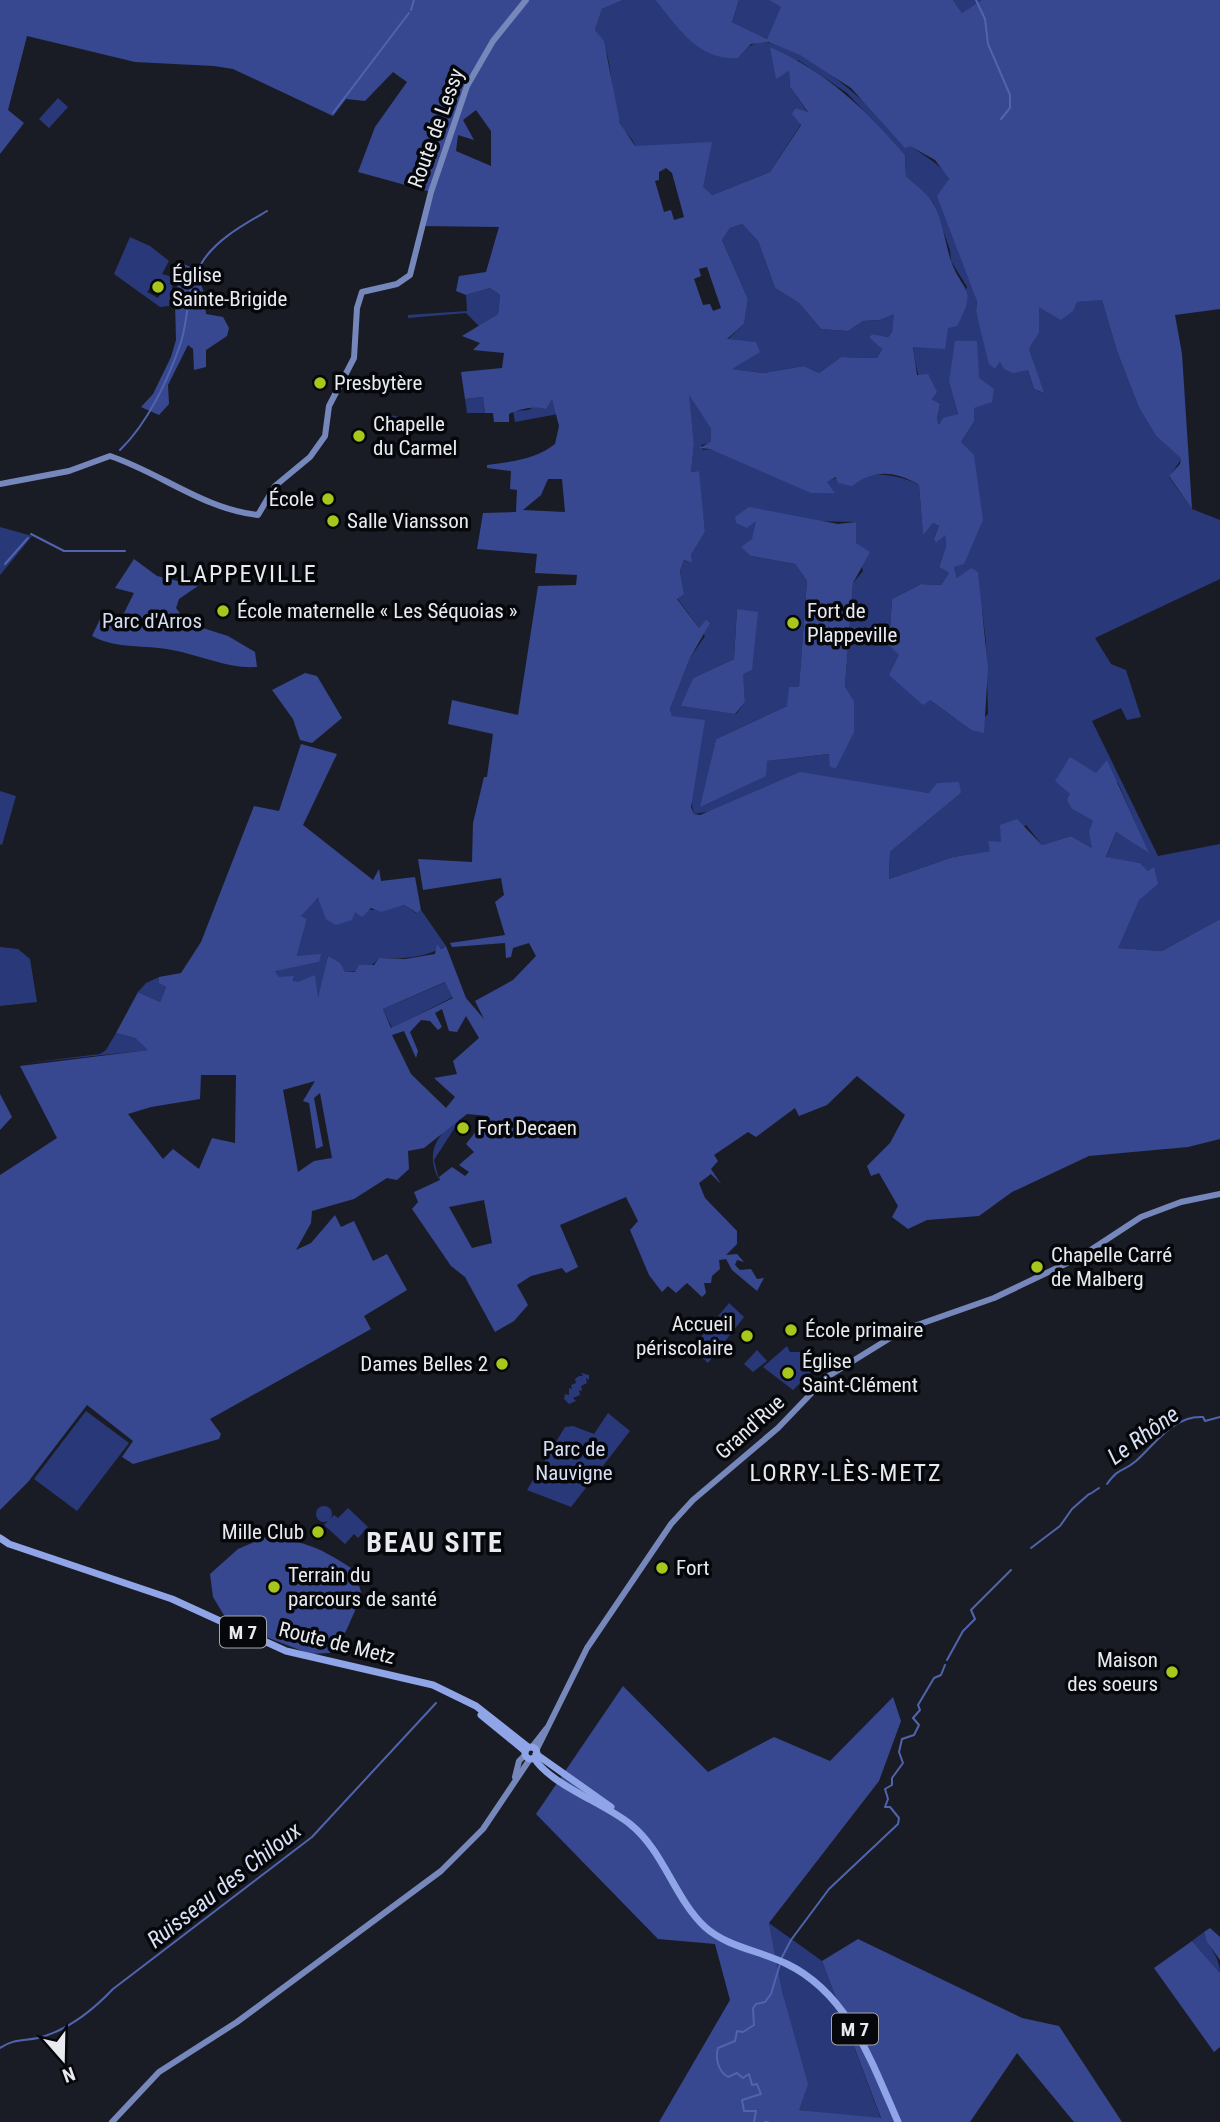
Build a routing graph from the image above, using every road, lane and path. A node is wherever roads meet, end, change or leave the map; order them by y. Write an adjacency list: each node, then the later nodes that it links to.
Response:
1 (526, 0): 2 (street, Route de Lessy)
2 (0, 484)
3 (1220, 1194): 7 (street, Grand'Rue)
4 (0, 1538): 5 (main road, Route de Metz / M 7)
5 (9, 1545): 6 (main road, Route de Metz / M 7); 8 (main road, Route de Metz / M 7)
6 (0, 1546)
7 (550, 1725): 8 (street, Grand'Rue); 8 (street, Grand'Rue)
8 (531, 1753): 9 (street); 10 (main road, Route de Metz / M 7)
9 (112, 2122)
10 (898, 2122)

